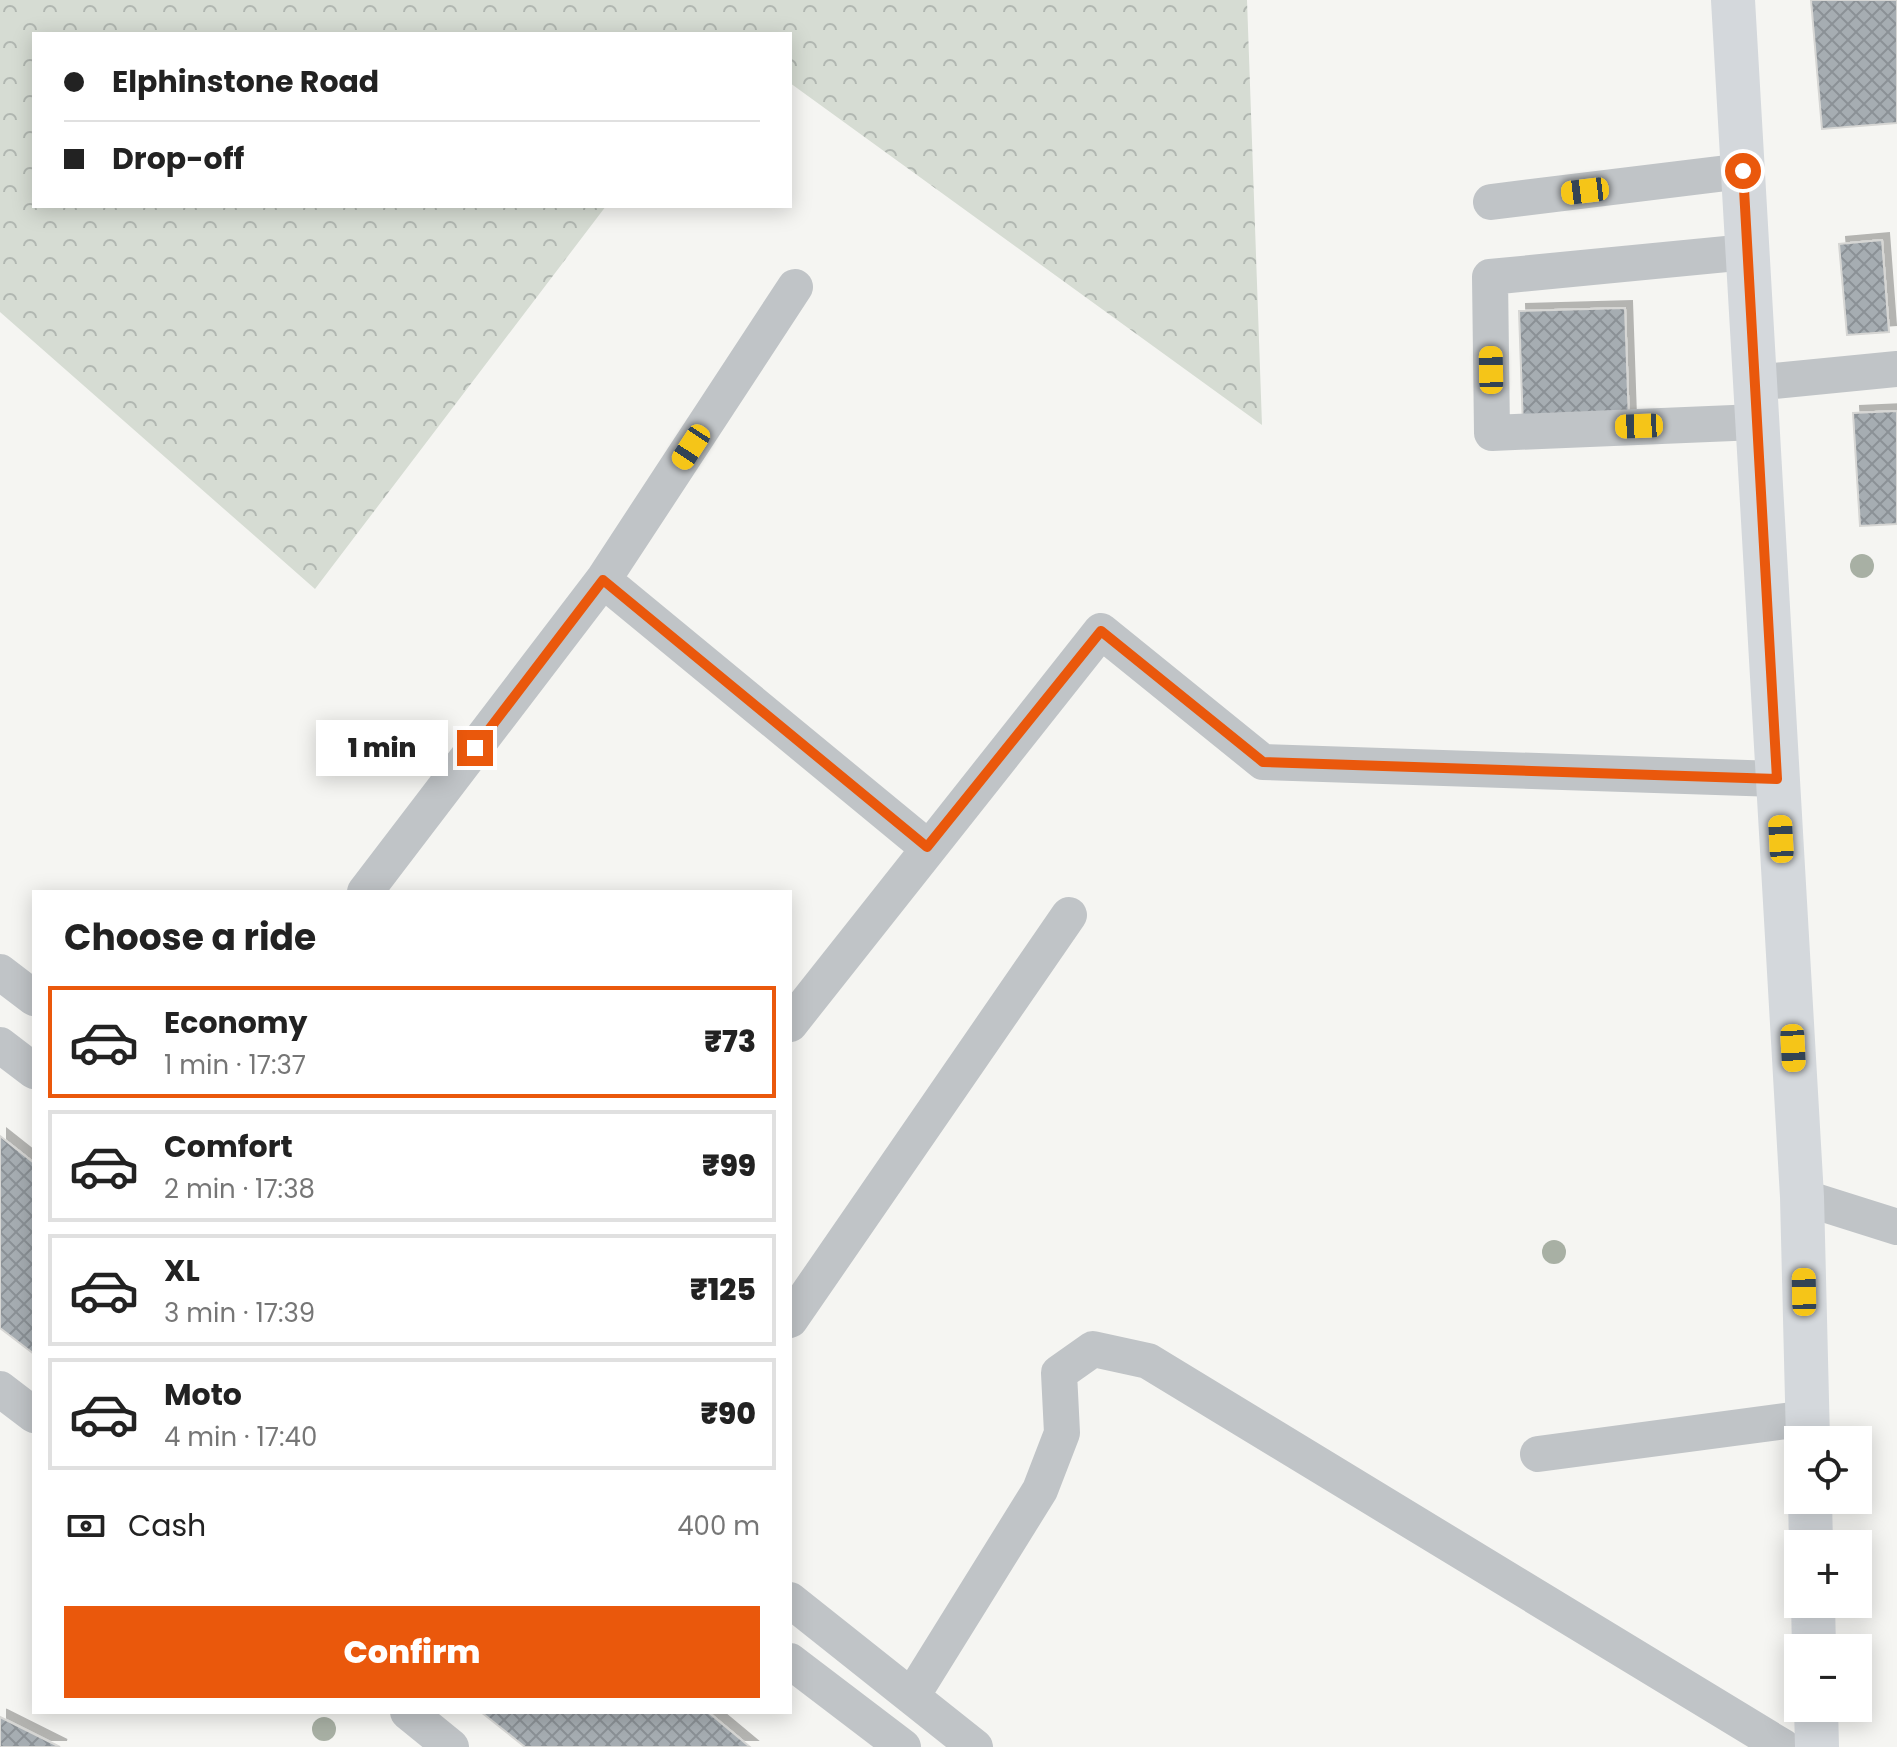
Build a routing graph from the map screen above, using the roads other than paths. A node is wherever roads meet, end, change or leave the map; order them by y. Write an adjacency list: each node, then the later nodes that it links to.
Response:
1 (1733, 0): 2 (main road)
2 (1743, 171): 3 (street); 4 (main road)
3 (1491, 202)
4 (1747, 252): 7 (main road); 7 (street)
5 (795, 287): 8 (street)
6 (1897, 369): 7 (street)
7 (1756, 402): 9 (main road)
8 (603, 580): 10 (street); 11 (street)
9 (1777, 779): 10 (street); 18 (main road)
10 (927, 847): 15 (street)
11 (367, 890)
12 (1069, 915): 20 (street)
13 (0, 972): 14 (street)
14 (32, 996)
15 (792, 1021)
16 (0, 1045): 17 (street)
17 (32, 1069)
18 (1802, 1197): 19 (street); 23 (main road)
19 (1897, 1227)
20 (792, 1317)
21 (0, 1389): 22 (street)
22 (32, 1413)
23 (1808, 1426)
24 (1784, 1431): 25 (street)
25 (1538, 1454)
26 (792, 1602): 28 (street)
27 (792, 1663): 32 (street)
28 (912, 1696): 33 (street); 34 (street)
29 (410, 1714): 31 (street)
30 (1816, 1722): 35 (main road)
31 (451, 1747)
32 (903, 1747)
33 (975, 1747)
34 (1783, 1747)
35 (1817, 1747)

